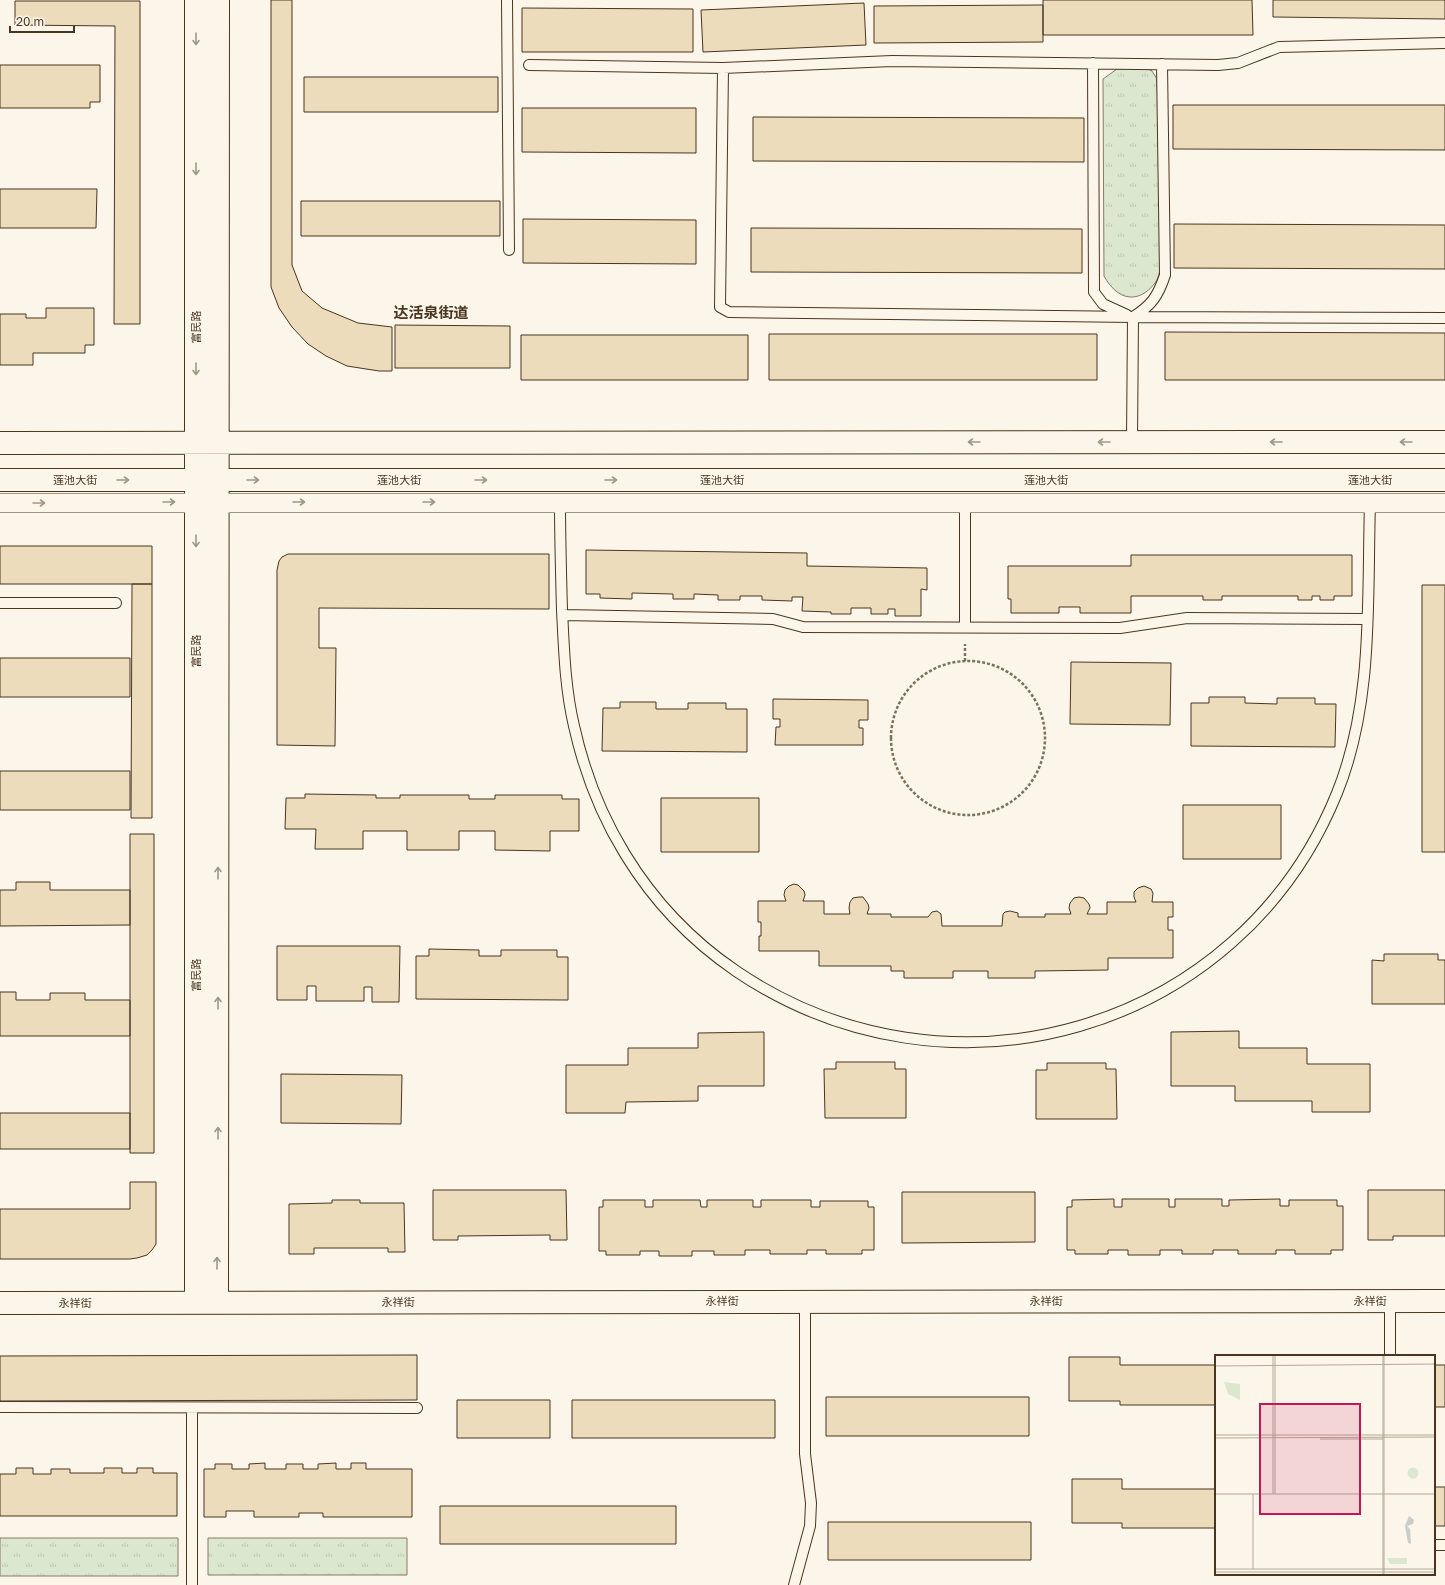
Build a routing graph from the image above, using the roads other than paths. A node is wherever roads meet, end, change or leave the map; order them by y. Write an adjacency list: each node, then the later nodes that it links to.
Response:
1 (196, 0): 15 (street, 富民路, one-way to 15)
2 (218, 0): 16 (street, 富民路)
3 (507, 0): 9 (lane)
4 (1445, 43): 6 (lane)
5 (1094, 63): 6 (lane); 8 (lane); 10 (lane)
6 (1162, 64): 10 (lane)
7 (529, 65): 8 (lane)
8 (724, 68): 10 (lane)
9 (509, 250)
10 (1133, 317): 11 (lane); 12 (lane)
11 (1445, 318)
12 (1132, 442): 13 (street, one-way to 12); 16 (street, one-way to 16)
13 (1445, 442)
14 (0, 443): 15 (street)
15 (196, 443): 16 (street); 18 (street, 富民路)
16 (218, 443): 19 (street, 富民路)
17 (0, 480): 18 (street, 莲池大街, one-way to 18)
18 (196, 480): 19 (street, 莲池大街); 21 (street, 富民路)
19 (218, 480): 20 (street, 莲池大街, one-way to 20); 22 (street, 富民路)
20 (1445, 480)
21 (196, 502): 22 (street); 24 (street, one-way to 21); 33 (street, 富民路, one-way to 33)
22 (218, 502): 23 (street, one-way to 23); 34 (street, 富民路, one-way to 22)
23 (560, 502): 25 (street); 30 (lane)
24 (0, 503)
25 (965, 503): 26 (street); 32 (lane)
26 (1370, 503): 27 (street); 31 (lane)
27 (1445, 503)
28 (0, 603): 29 (lane)
29 (116, 603)
30 (563, 615): 31 (lane); 32 (lane)
31 (1367, 619): 32 (lane)
32 (965, 628)
33 (196, 1302): 34 (street, 永祥街); 38 (street, 永祥街)
34 (218, 1302): 35 (street, 永祥街)
35 (805, 1302): 36 (street, 永祥街); 46 (lane)
36 (1390, 1302): 37 (street, 永祥街); 39 (lane)
37 (1445, 1302)
38 (0, 1303)
39 (1390, 1355)
40 (0, 1407): 41 (lane)
41 (192, 1408): 42 (lane); 45 (lane)
42 (417, 1408)
43 (1445, 1545): 44 (lane)
44 (1435, 1546)
45 (192, 1585)
46 (794, 1585)

